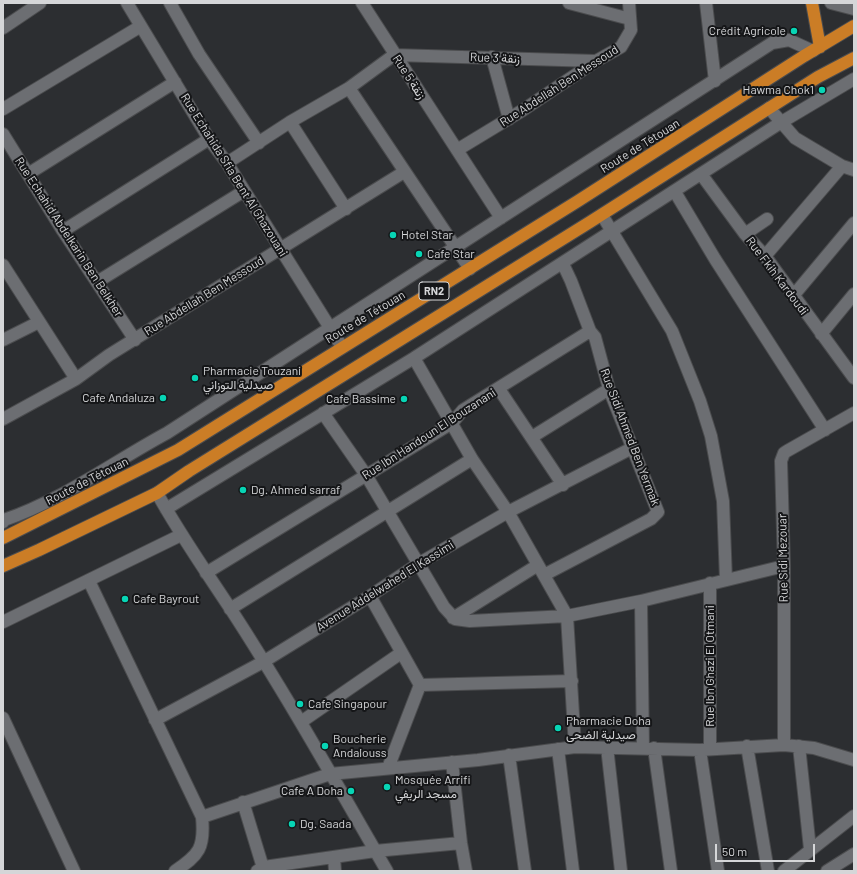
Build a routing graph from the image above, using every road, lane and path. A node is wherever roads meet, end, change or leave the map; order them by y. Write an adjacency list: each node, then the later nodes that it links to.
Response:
1 (40, 3): 14 (street)
2 (127, 3): 12 (street, Rue Echahida Sfia Bent Al Ghazouani)
3 (170, 3): 31 (street)
4 (362, 3): 16 (street, Rue 5 زنقة)
5 (569, 3): 11 (street)
6 (629, 3): 11 (street, Rue Abdellah Ben Messoud)
7 (706, 3): 21 (street)
8 (812, 3): 15 (highway)
9 (831, 3): 10 (street)
10 (854, 9)
11 (630, 19): 19 (street, Rue Abdellah Ben Messoud)
12 (141, 26): 22 (street, Rue Echahida Sfia Bent Al Ghazouani); 24 (street)
13 (854, 26): 15 (highway, Route de Tétouan / RN2)
14 (3, 28)
15 (817, 49): 21 (street); 54 (highway, Route de Tétouan / RN2)
16 (394, 55): 17 (street, Rue 3 زنقة); 23 (street); 32 (street, Rue 5 زنقة)
17 (492, 57): 19 (street, Rue 3 زنقة); 26 (street)
18 (854, 58): 25 (highway, RN2)
19 (596, 61): 26 (street, Rue Abdellah Ben Messoud)
20 (854, 79): 28 (street)
21 (715, 81): 43 (street)
22 (175, 82): 30 (street, Rue Echahida Sfia Bent Al Ghazouani); 37 (street)
23 (349, 88): 27 (street); 36 (street)
24 (3, 108)
25 (769, 108): 28 (street); 42 (highway, RN2)
26 (508, 119): 32 (street, Rue Abdellah Ben Messoud)
27 (290, 122): 31 (street); 41 (street)
28 (780, 123): 34 (street); 38 (street)
29 (3, 134): 37 (street, Rue Echahid Abdelkarin Ben Belkher)
30 (209, 139): 33 (street, Rue Echahida Sfia Bent Al Ghazouani); 46 (street)
31 (259, 143): 33 (street)
32 (457, 150): 43 (street, Rue 5 زنقة)
33 (227, 163): 39 (street, Rue Echahida Sfia Bent Al Ghazouani)
34 (842, 166): 35 (street); 51 (street)
35 (854, 170)
36 (404, 172): 41 (street, Rue Abdellah Ben Messoud); 50 (street)
37 (28, 174): 46 (street, Rue Echahid Abdelkarin Ben Belkher)
38 (701, 174): 40 (street); 48 (street, Rue Fkih Kardoudi)
39 (244, 191): 49 (street, Rue Echahida Sfia Bent Al Ghazouani); 55 (street)
40 (675, 192): 47 (street); 75 (street)
41 (346, 209): 49 (street, Rue Abdellah Ben Messoud)
42 (602, 215): 47 (street); 81 (highway, RN2)
43 (501, 218): 50 (street)
44 (767, 219): 48 (street)
45 (854, 223): 57 (street)
46 (63, 231): 55 (street, Rue Echahid Abdelkarin Ben Belkher)
47 (612, 232): 52 (street); 93 (street)
48 (745, 234): 51 (street, Rue Fkih Kardoudi)
49 (280, 248): 59 (street, Rue Echahida Sfia Bent Al Ghazouani); 63 (street, Rue Abdellah Ben Messoud)
50 (455, 248): 54 (street); 59 (street)
51 (765, 256): 57 (street, Rue Fkih Kardoudi)
52 (563, 264): 60 (street, Rue Sidi Ahmed Ben Yermak); 65 (street)
53 (3, 265): 58 (street)
54 (470, 269): 64 (highway, Route de Tétouan / RN2)
55 (97, 282): 63 (street, Rue Echahid Abdelkarin Ben Belkher)
56 (854, 294): 61 (street)
57 (793, 296): 61 (street, Rue Fkih Kardoudi)
58 (39, 322): 62 (street); 68 (street)
59 (330, 329): 64 (street, Rue Echahida Sfia Bent Al Ghazouani); 85 (street)
60 (590, 330): 69 (street, Rue Ibn Handoun El Bouzanani); 70 (street, Rue Sidi Ahmed Ben Yermak)
61 (821, 334): 66 (street, Rue Fkih Kardoudi)
62 (3, 340)
63 (135, 340): 68 (street, Rue Abdellah Ben Messoud)
64 (342, 347): 87 (highway, Route de Tétouan / RN2)
65 (414, 358): 71 (street); 74 (street)
66 (850, 364): 67 (street, Rue Fkih Kardoudi)
67 (854, 378)
68 (76, 379): 73 (street, Rue Abdellah Ben Messoud)
69 (499, 389): 74 (street, Rue Ibn Handoun El Bouzanani); 76 (street)
70 (609, 389): 76 (street); 77 (street, Rue Sidi Ahmed Ben Yermak)
71 (323, 413): 79 (street); 82 (street)
72 (854, 413): 75 (street, Rue Sidi Mezouar)
73 (3, 419)
74 (452, 422): 78 (street); 79 (street, Rue Ibn Handoun El Bouzanani)
75 (825, 430): 90 (street, Rue Sidi Mezouar)
76 (532, 437): 80 (street)
77 (632, 448): 80 (street, Avenue Addelwahed El Kassimi); 91 (street, Rue Sidi Ahmed Ben Yermak)
78 (472, 459): 83 (street); 84 (street)
79 (366, 475): 83 (street); 92 (street, Rue Ibn Handoun El Bouzanani)
80 (563, 484): 84 (street, Avenue Addelwahed El Kassimi)
81 (157, 493): 82 (street); 89 (highway, RN2)
82 (166, 510): 86 (street)
83 (387, 511): 88 (street); 98 (street)
84 (508, 512): 88 (street, Avenue Addelwahed El Kassimi); 91 (street)
85 (3, 520)
86 (181, 536): 92 (street); 94 (street)
87 (3, 538)
88 (418, 564): 96 (street, Avenue Addelwahed El Kassimi); 100 (street)
89 (6, 565)
90 (784, 566): 93 (street); 109 (street, Rue Sidi Mezouar)
91 (541, 570): 99 (street); 100 (street)
92 (206, 573): 98 (street)
93 (726, 580): 95 (street)
94 (89, 581): 101 (street); 107 (street)
95 (710, 584): 97 (street); 116 (street, Rue Ibn Ghazi El Otmani)
96 (370, 596): 102 (street); 103 (street, Avenue Addelwahed El Kassimi)
97 (641, 602): 99 (street); 114 (street)
98 (230, 608): 103 (street)
99 (567, 616): 100 (street); 104 (street)
100 (453, 618)
101 (3, 622)
102 (401, 652): 105 (street); 108 (street)
103 (263, 662): 107 (street, Avenue Addelwahed El Kassimi); 108 (street)
104 (572, 681): 105 (street); 112 (street)
105 (420, 685): 120 (street)
106 (3, 718): 131 (street)
107 (155, 720): 124 (street)
108 (301, 722): 121 (street)
109 (784, 745): 110 (street); 111 (street)
110 (747, 746): 116 (street); 141 (street)
111 (800, 746): 118 (street); 126 (street)
112 (575, 747): 113 (street); 115 (street)
113 (607, 747): 114 (street); 138 (street)
114 (649, 748): 116 (street); 139 (street)
115 (558, 749): 117 (street); 137 (street)
116 (705, 750): 140 (street, Rue Ibn Ghazi El Otmani)
117 (509, 755): 119 (street); 136 (street)
118 (854, 760)
119 (452, 762): 120 (street); 125 (street)
120 (388, 768): 121 (street)
121 (330, 774): 122 (street); 127 (street)
122 (243, 802): 124 (street); 130 (street)
123 (854, 816): 126 (street)
124 (202, 817): 132 (street)
125 (460, 843): 127 (street); 135 (street)
126 (810, 849): 142 (street)
127 (375, 851): 129 (street); 134 (street)
128 (854, 854): 143 (street)
129 (334, 857): 130 (street); 133 (street)
130 (262, 870)
131 (74, 871)
132 (174, 871)
133 (336, 871)
134 (387, 871)
135 (466, 871)
136 (525, 871)
137 (573, 871)
138 (621, 871)
139 (671, 871)
140 (718, 871)
141 (768, 871)
142 (784, 871)
143 (828, 871)

